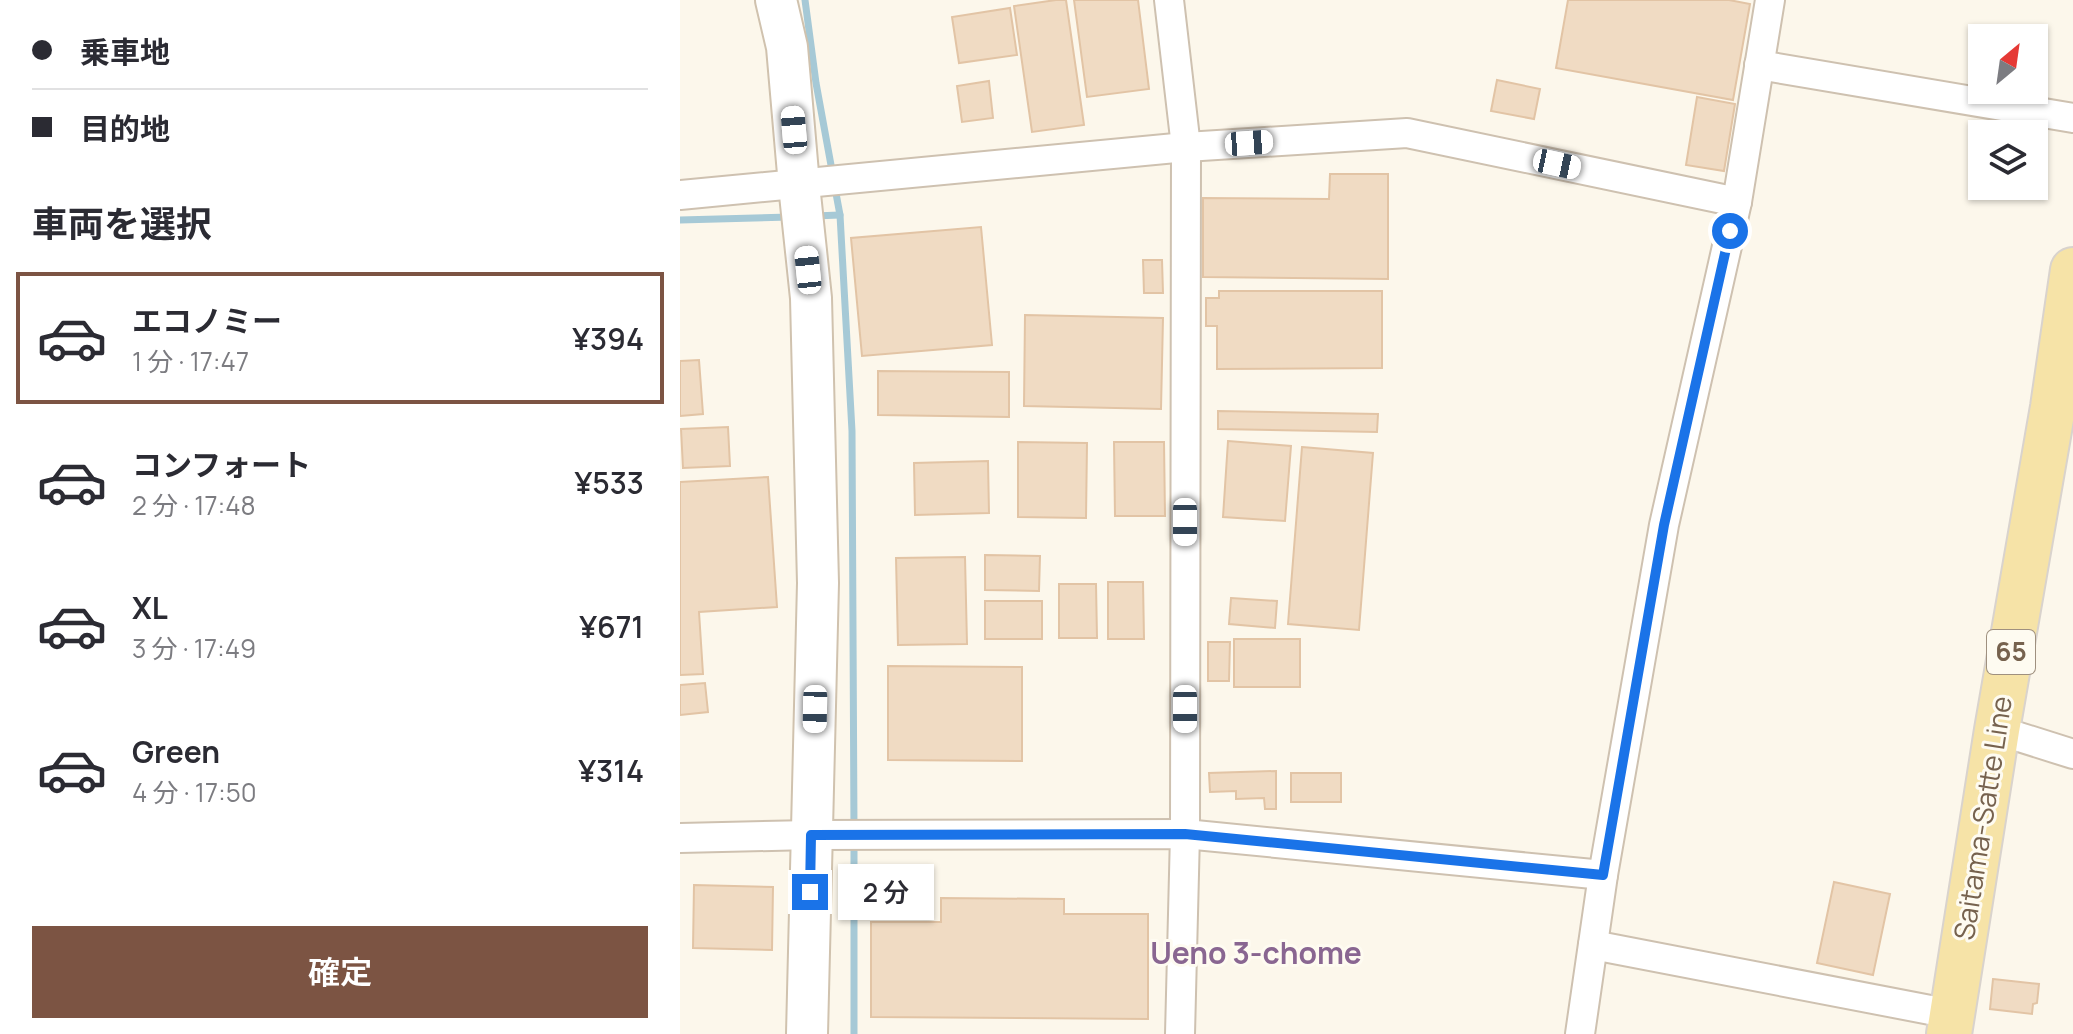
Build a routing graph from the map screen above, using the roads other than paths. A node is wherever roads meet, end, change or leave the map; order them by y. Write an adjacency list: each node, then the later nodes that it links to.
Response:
1 (776, 0): 7 (street)
2 (1169, 0): 6 (street)
3 (1770, 0): 4 (street)
4 (1759, 65): 5 (street); 9 (street)
5 (2073, 118)
6 (1186, 147): 7 (street); 9 (street); 13 (street)
7 (799, 185): 8 (street); 14 (street)
8 (680, 195)
9 (1737, 202): 16 (street)
10 (2073, 270): 11 (main road, Saitama-Satte Line / 65)
11 (1997, 730): 12 (street); 18 (main road, Saitama-Satte Line / 65)
12 (2073, 754)
13 (1185, 834): 14 (street); 16 (street); 20 (street)
14 (811, 835): 15 (street); 19 (street)
15 (680, 838)
16 (1603, 875): 17 (street)
17 (1593, 945): 18 (street); 21 (street)
18 (1950, 1024)
19 (807, 1034)
20 (1180, 1034)
21 (1580, 1034)

